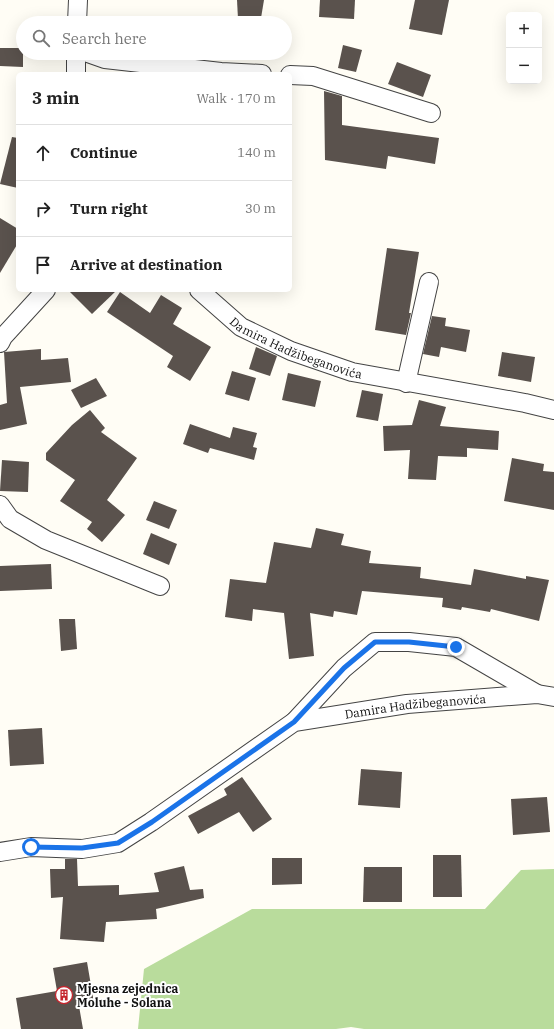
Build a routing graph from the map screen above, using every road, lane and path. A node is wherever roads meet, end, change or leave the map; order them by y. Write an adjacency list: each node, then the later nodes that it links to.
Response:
1 (78, 0): 2 (street)
2 (77, 16)
3 (76, 60): 5 (street)
4 (114, 60): 6 (street)
5 (76, 72)
6 (221, 72)
7 (292, 75): 8 (street)
8 (431, 113)
9 (429, 282): 13 (street)
10 (44, 292): 12 (street)
11 (201, 292): 13 (street, Damira Hadžibeganovića)
12 (0, 343)
13 (406, 383): 14 (street, Damira Hadžibeganovića)
14 (554, 410)
15 (0, 505): 16 (street)
16 (160, 586)
17 (546, 695): 18 (street, Damira Hadžibeganovića); 18 (street, Damira Hadžibeganovića)
18 (294, 722): 19 (street, Damira Hadžibeganovića)
19 (0, 852)

